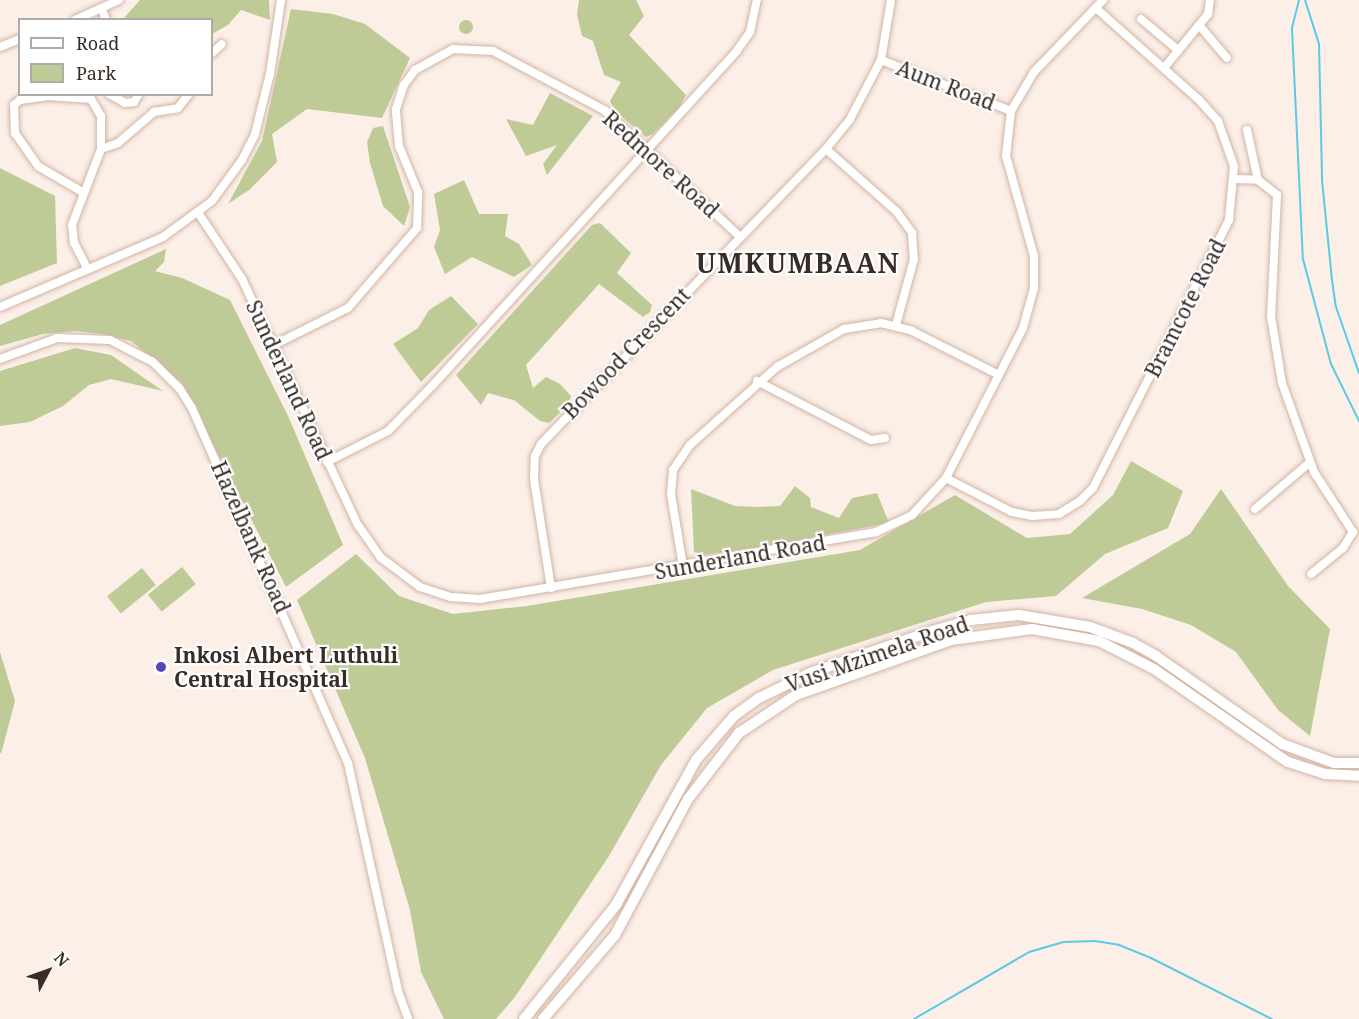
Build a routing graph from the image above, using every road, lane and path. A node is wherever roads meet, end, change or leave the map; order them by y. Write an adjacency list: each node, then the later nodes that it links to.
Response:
1 (118, 0): 8 (street)
2 (281, 0): 33 (street)
3 (756, 0): 29 (street)
4 (891, 0): 19 (street, Bowood Crescent)
5 (1103, 0): 7 (street, Sunderland Road)
6 (1210, 0): 12 (street)
7 (1096, 8): 20 (street, Bramcote Road); 25 (street, Sunderland Road)
8 (102, 9): 9 (street); 10 (street)
9 (80, 18)
10 (105, 18)
11 (1141, 19): 16 (street)
12 (1199, 25): 16 (street); 18 (street)
13 (18, 40): 15 (street)
14 (222, 44): 17 (street)
15 (0, 47)
16 (1178, 50): 20 (street)
17 (213, 52)
18 (1227, 58)
19 (881, 60): 25 (street, Aum Road); 28 (street, Bowood Crescent)
20 (1164, 68): 30 (street, Bramcote Road)
21 (113, 96): 22 (street)
22 (138, 96)
23 (187, 96): 27 (street)
24 (93, 97): 27 (street); 32 (street)
25 (1011, 111): 40 (street, Sunderland Road)
26 (1247, 130): 31 (street)
27 (101, 149): 32 (street)
28 (826, 149): 34 (street, Bowood Crescent); 37 (street)
29 (647, 150): 34 (street, Redmore Road); 38 (street, Redmore Road); 43 (street)
30 (1236, 179): 31 (street); 45 (street, Bramcote Road)
31 (1258, 180): 44 (street)
32 (84, 193): 35 (street)
33 (199, 214): 35 (street); 38 (street, Sunderland Road)
34 (739, 236): 49 (street, Bowood Crescent)
35 (87, 268): 36 (street)
36 (0, 306)
37 (896, 325): 40 (street); 41 (street)
38 (272, 346): 43 (street, Sunderland Road)
39 (0, 358): 52 (street, Hazelbank Road)
40 (999, 375): 45 (street, Sunderland Road)
41 (757, 381): 42 (street); 47 (street)
42 (885, 438)
43 (327, 462): 49 (street, Sunderland Road)
44 (1309, 462): 46 (street); 48 (street)
45 (946, 478): 47 (street, Sunderland Road)
46 (1255, 509)
47 (683, 566): 49 (street, Sunderland Road)
48 (1311, 574)
49 (551, 588)
50 (1359, 763): 53 (main road, Vusi Mzimela Road)
51 (1359, 776): 54 (main road, Vusi Mzimela Road)
52 (408, 1019)
53 (524, 1019)
54 (543, 1019)

